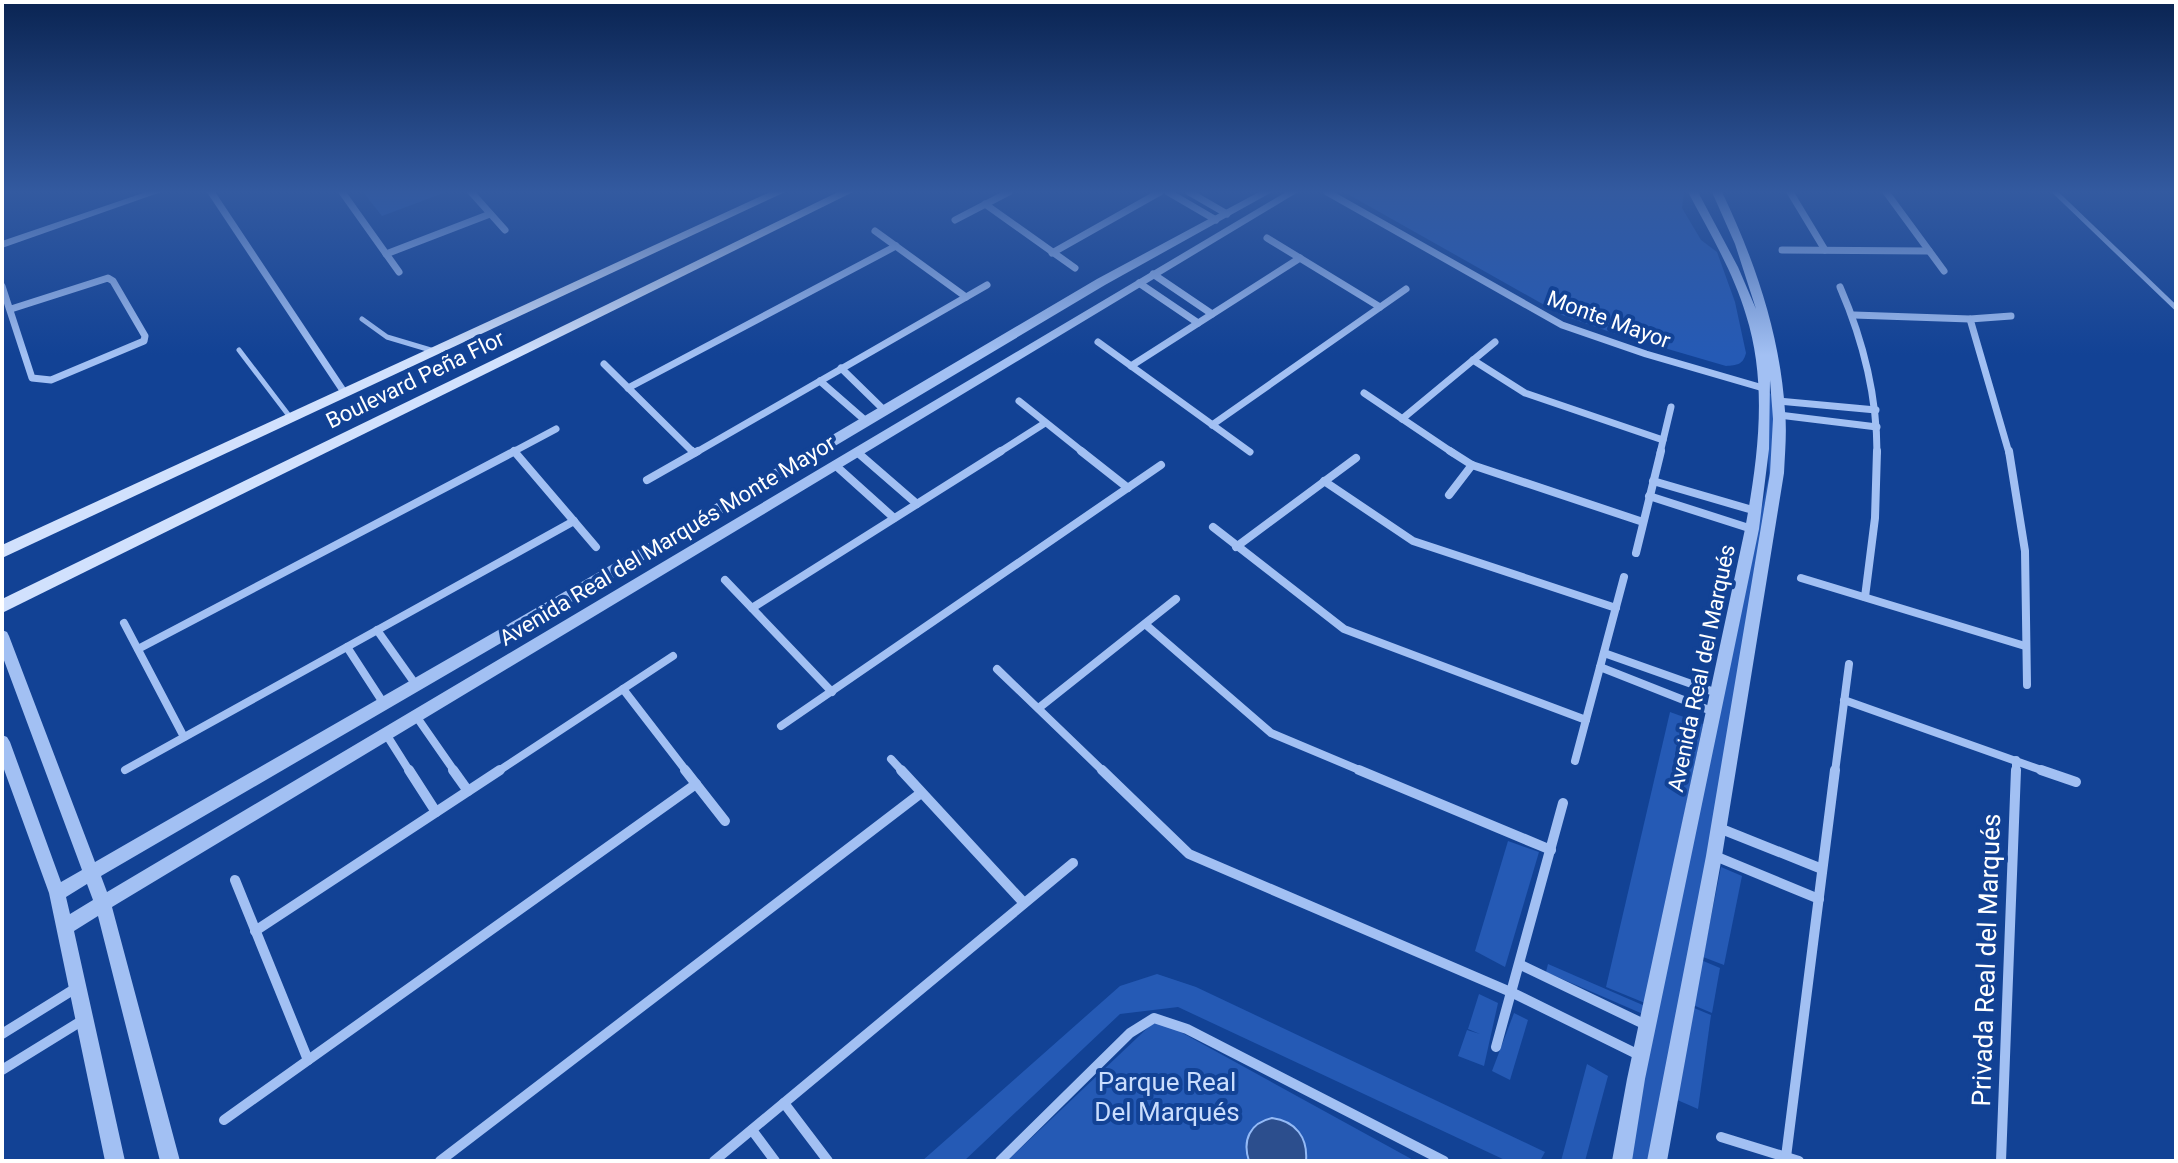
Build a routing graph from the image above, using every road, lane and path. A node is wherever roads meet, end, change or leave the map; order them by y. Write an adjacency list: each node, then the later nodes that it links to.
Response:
1 (247, 246): 54 (street)
2 (381, 246): 22 (street)
3 (406, 246): 22 (street)
4 (661, 246): 46 (main road, Boulevard Peña Flor)
5 (736, 246): 101 (main road, Boulevard Peña Flor)
6 (896, 246): 33 (street); 52 (street)
7 (1043, 246): 21 (street)
8 (1064, 246): 21 (street)
9 (1167, 246): 60 (street, Avenida Real del Marqués Monte Mayor)
10 (1200, 246): 27 (street, Avenida Real del Marqués Monte Mayor)
11 (1281, 246): 23 (street)
12 (1423, 246): 53 (street, Monte Mayor)
13 (1723, 246): 53 (street, Avenida Real del Marqués)
14 (1740, 246): 58 (street, Avenida Real del Marqués)
15 (1823, 246): 19 (street)
16 (1926, 246): 20 (street)
17 (2112, 246): 35 (lane)
18 (1782, 250): 19 (street)
19 (1825, 250): 20 (street)
20 (1929, 251): 25 (street)
21 (1052, 253): 24 (street)
22 (386, 254): 26 (street)
23 (1300, 258): 34 (street); 37 (street)
24 (1075, 268)
25 (1944, 271)
26 (399, 272)
27 (1153, 274): 28 (street, Avenida Real del Marqués Monte Mayor); 37 (street)
28 (1139, 283): 42 (street); 70 (street, Avenida Real del Marqués Monte Mayor)
29 (987, 285): 33 (street)
30 (2, 286): 36 (street)
31 (1840, 287): 38 (street)
32 (1406, 289): 34 (street)
33 (966, 297): 50 (street)
34 (1380, 307): 65 (street)
35 (2176, 308)
36 (11, 309): 36 (street)
37 (1212, 314): 42 (street)
38 (1854, 315): 41 (street); 59 (street)
39 (2011, 316): 41 (street)
40 (362, 319): 46 (lane)
41 (1970, 319): 108 (street)
42 (1198, 323): 49 (street)
43 (1098, 342): 49 (street)
44 (1495, 342): 47 (street)
45 (239, 350): 61 (lane)
46 (434, 351): 54 (main road, Boulevard Peña Flor)
47 (1473, 360): 62 (street); 68 (street)
48 (604, 364): 52 (street)
49 (1131, 366): 65 (street)
50 (841, 368): 51 (street); 60 (street)
51 (820, 381): 63 (street); 72 (street)
52 (628, 388): 72 (street)
53 (1763, 388): 84 (street, Avenida Real del Marqués)
54 (344, 392): 61 (main road, Boulevard Peña Flor)
55 (1364, 393): 62 (street)
56 (1019, 401): 64 (street)
57 (1671, 407): 68 (street)
58 (1779, 408): 59 (street); 66 (street); 142 (street, Avenida Real del Marqués)
59 (1876, 410): 66 (street)
60 (885, 411): 63 (street, Avenida Real del Marqués Monte Mayor)
61 (290, 417): 93 (main road, Boulevard Peña Flor)
62 (1402, 419): 76 (street)
63 (867, 422): 92 (street, Avenida Real del Marqués Monte Mayor)
64 (1045, 423): 80 (street); 83 (street)
65 (1212, 425): 71 (street)
66 (1877, 427): 99 (street)
67 (556, 429): 69 (street)
68 (1663, 440): 79 (street)
69 (514, 451): 86 (street); 110 (street)
70 (857, 452): 74 (street, Avenida Real del Marqués Monte Mayor); 83 (street)
71 (1250, 452)
72 (694, 453): 77 (street)
73 (1356, 458): 78 (street)
74 (835, 465): 85 (street); 95 (street, Avenida Real del Marqués Monte Mayor)
75 (1161, 465): 80 (street)
76 (1472, 465): 81 (street); 87 (street)
77 (647, 480)
78 (1324, 481): 91 (street); 103 (street)
79 (1653, 481): 82 (street); 84 (street)
80 (1128, 488): 119 (street)
81 (1449, 495)
82 (1649, 496): 87 (street); 89 (street)
83 (917, 504): 85 (street)
84 (1756, 511): 89 (street, Avenida Real del Marqués)
85 (894, 518): 102 (street)
86 (574, 521): 90 (street); 106 (street)
87 (1643, 522): 94 (street)
88 (1213, 527): 91 (street)
89 (1752, 529): 120 (street, Avenida Real del Marqués)
90 (596, 547)
91 (1236, 547): 126 (street)
92 (649, 550): 95 (street); 116 (street, Avenida Real del Marqués Monte Mayor)
93 (2, 552)
94 (1636, 553)
95 (662, 569): 125 (street, Avenida Real del Marqués Monte Mayor)
96 (1624, 577): 103 (street)
97 (1801, 578): 99 (street)
98 (725, 580): 102 (street)
99 (1865, 597): 108 (street)
100 (1176, 599): 105 (street)
101 (2, 606)
102 (752, 608): 119 (street)
103 (1616, 608): 111 (street)
104 (124, 623): 110 (street)
105 (1145, 624): 123 (street); 143 (street)
106 (377, 630): 109 (street); 116 (street)
107 (2, 636): 147 (street)
108 (2025, 646): 117 (street)
109 (347, 647): 122 (street); 129 (street)
110 (138, 649): 129 (street)
111 (1604, 653): 114 (street); 120 (street)
112 (673, 656): 118 (street)
113 (1849, 664): 121 (street)
114 (1600, 667): 124 (street); 126 (street)
115 (997, 669): 123 (street)
116 (416, 685): 122 (street, Avenida Real del Marqués Monte Mayor)
117 (2027, 685)
118 (623, 689): 136 (street); 137 (street)
119 (832, 692): 127 (street)
120 (1718, 694): 124 (street, Avenida Real del Marqués)
121 (1844, 700): 132 (street); 146 (street)
122 (384, 704): 147 (street, Avenida Real del Marqués Monte Mayor)
123 (1040, 707): 157 (street)
124 (1714, 712): 159 (street, Avenida Real del Marqués)
125 (416, 716): 128 (street, Avenida Real del Marqués Monte Mayor); 137 (street)
126 (1586, 720): 133 (street)
127 (781, 726)
128 (386, 734): 140 (street); 152 (street, Avenida Real del Marqués Monte Mayor)
129 (184, 737): 134 (street)
130 (2, 742): 149 (street)
131 (891, 759): 138 (street)
132 (2016, 760): 135 (street); 181 (street, Privada Real del Marqués)
133 (1575, 761)
134 (125, 770)
135 (2076, 782)
136 (696, 784): 141 (street); 163 (street)
137 (468, 791): 140 (street)
138 (921, 793): 151 (street); 172 (street)
139 (1563, 803): 143 (street)
140 (436, 812): 154 (street)
141 (725, 821)
142 (1719, 827): 144 (street, Avenida Real del Marqués); 146 (street)
143 (1551, 850): 155 (street)
144 (1714, 856): 150 (street); 179 (street, Avenida Real del Marqués)
145 (1073, 863): 151 (street)
146 (1822, 869): 150 (street)
147 (92, 872): 149 (street, Avenida Real del Marqués Monte Mayor); 152 (street)
148 (235, 880): 154 (street)
149 (57, 893): 153 (street)
150 (1819, 899): 169 (street)
151 (1024, 903): 165 (street)
152 (103, 904): 153 (street, Avenida Real del Marqués Monte Mayor); 171 (street)
153 (64, 927): 156 (street)
154 (255, 931): 163 (street)
155 (1521, 965): 157 (street); 159 (street)
156 (77, 988): 158 (street); 160 (street)
157 (1513, 993): 161 (street); 162 (street)
158 (83, 1020): 164 (street); 170 (street)
159 (1648, 1026): 162 (street, Avenida Real del Marqués)
160 (2, 1034)
161 (1496, 1047)
162 (1642, 1057): 178 (street, Avenida Real del Marqués)
163 (308, 1060): 166 (street)
164 (2, 1070)
165 (784, 1103): 167 (street); 175 (street)
166 (224, 1120)
167 (752, 1130): 173 (street); 174 (street)
168 (1721, 1137): 169 (street)
169 (1786, 1157): 180 (street)
170 (115, 1161)
171 (170, 1161)
172 (440, 1161)
173 (714, 1161)
174 (775, 1161)
175 (828, 1161)
176 (1000, 1161): 177 (street)
177 (1444, 1161)
178 (1622, 1161)
179 (1657, 1161)
180 (1799, 1161)
181 (2001, 1161)

